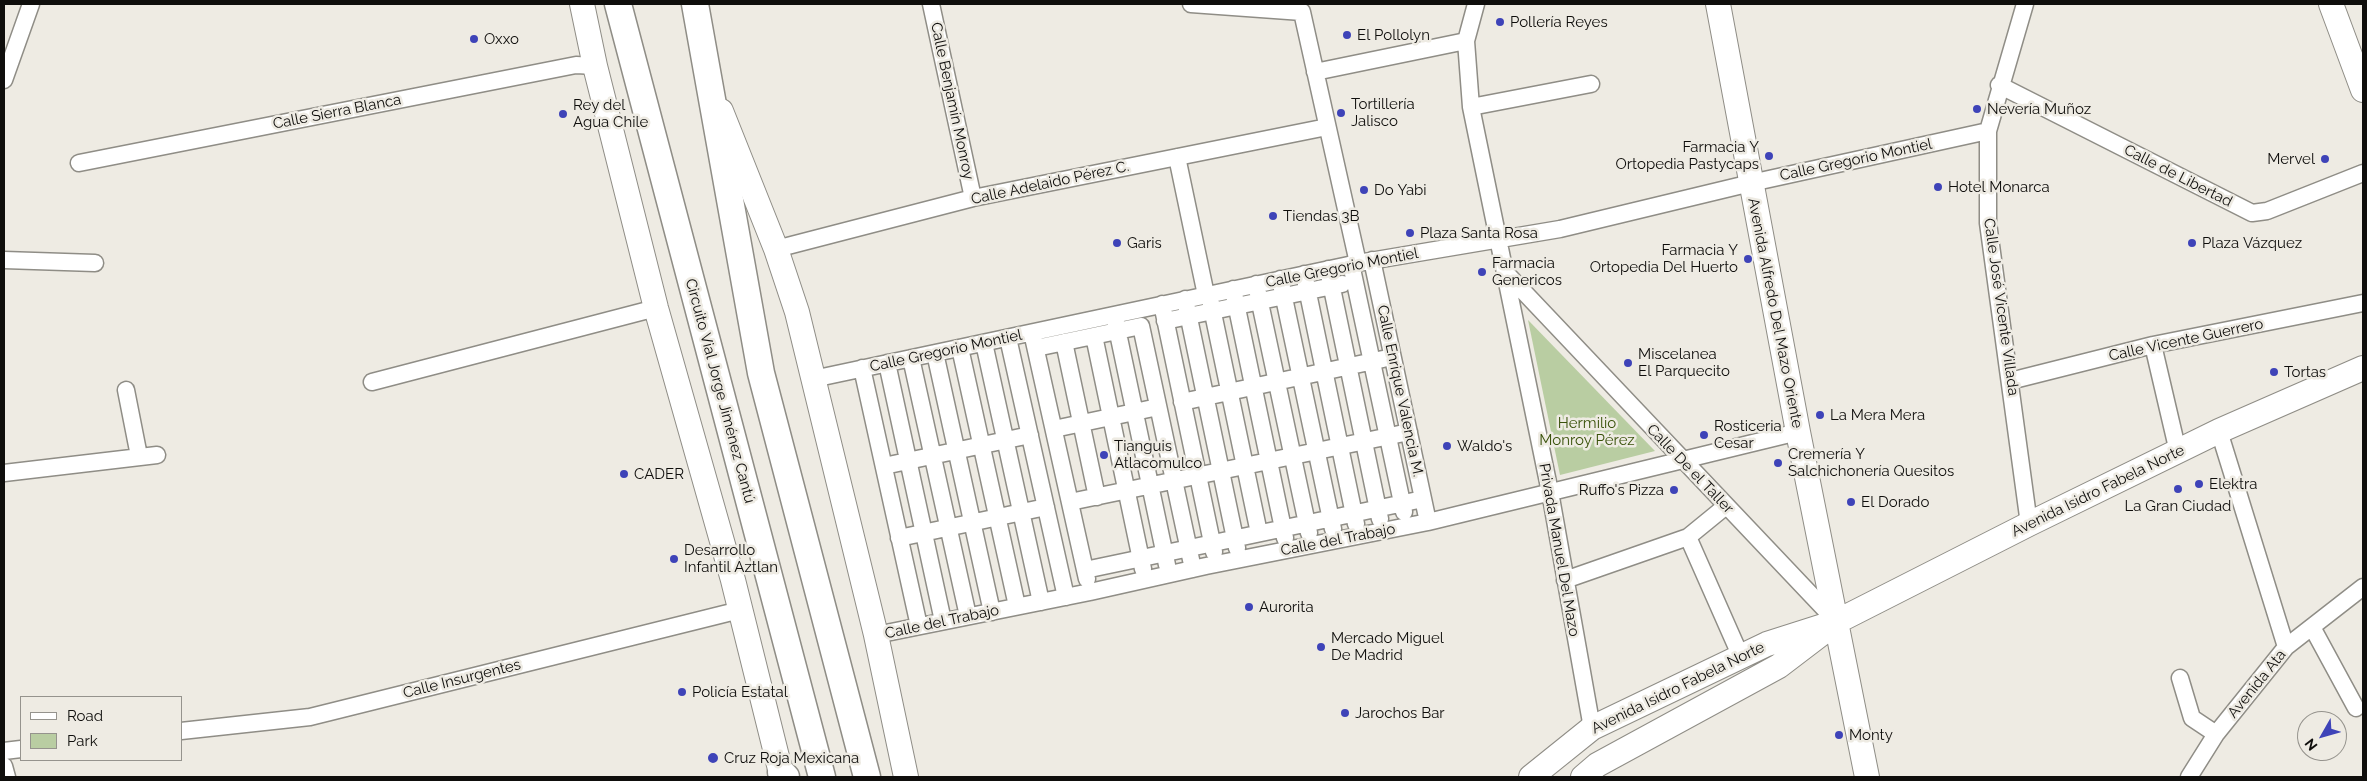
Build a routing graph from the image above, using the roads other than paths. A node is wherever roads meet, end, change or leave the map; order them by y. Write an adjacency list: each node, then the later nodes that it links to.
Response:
1 (31, 4): 15 (street)
2 (582, 4): 12 (street)
3 (618, 4): 176 (main road, Circuito Vial Jorge Jiménez Cantú)
4 (695, 4): 14 (main road)
5 (931, 4): 26 (street, Calle Benjamín Monroy)
6 (1191, 4): 13 (street, Calle Enrique Valencia M.)
7 (1476, 4): 11 (street, Privada Manuel Del Mazo)
8 (1718, 4): 25 (street, Avenida Alfredo Del Mazo Oriente)
9 (2025, 4): 17 (street, Calle José Vicente Villada)
10 (2332, 4): 18 (street)
11 (1466, 41): 13 (street); 19 (street, Privada Manuel Del Mazo)
12 (595, 66): 23 (street, Calle Sierra Blanca); 49 (street)
13 (1315, 72): 20 (street, Calle Enrique Valencia M.)
14 (706, 73): 28 (street); 177 (main road)
15 (4, 80)
16 (1591, 84): 19 (street)
17 (1999, 85): 21 (street, Calle José Vicente Villada); 24 (street, Calle de Libertad)
18 (2363, 90)
19 (1471, 107): 27 (street, Privada Manuel Del Mazo)
20 (1327, 127): 22 (street, Calle Adelaido Pérez C.); 30 (street, Calle Enrique Valencia M.)
21 (1988, 131): 25 (street, Calle Gregorio Montiel); 71 (street, Calle José Vicente Villada)
22 (1177, 157): 26 (street, Calle Adelaido Pérez C.); 44 (street)
23 (79, 163)
24 (2363, 173)
25 (1750, 183): 27 (street, Calle Gregorio Montiel); 86 (street, Avenida Alfredo Del Mazo Oriente)
26 (973, 198): 28 (street, Calle Adelaido Pérez C.)
27 (1499, 240): 30 (street, Calle Gregorio Montiel); 33 (street, Privada Manuel Del Mazo)
28 (776, 249): 70 (street)
29 (4, 260): 31 (street)
30 (1361, 262): 32 (street, Calle Gregorio Montiel); 35 (street, Calle Enrique Valencia M.); 37 (street)
31 (95, 263)
32 (1328, 269): 34 (street, Calle Gregorio Montiel); 39 (street)
33 (1505, 272): 100 (street, Calle De el Taller); 111 (street, Privada Manuel Del Mazo)
34 (1304, 274): 36 (street, Calle Gregorio Montiel); 41 (street)
35 (1376, 277): 37 (street); 61 (street, Calle Enrique Valencia M.)
36 (1280, 279): 38 (street, Calle Gregorio Montiel); 42 (street)
37 (1355, 281): 39 (street); 63 (street)
38 (1256, 284): 40 (street, Calle Gregorio Montiel); 45 (street)
39 (1331, 286): 41 (street); 65 (street)
40 (1233, 289): 44 (street, Calle Gregorio Montiel); 48 (street)
41 (1307, 291): 42 (street); 68 (street)
42 (1284, 296): 45 (street); 69 (street)
43 (1185, 299): 44 (street, Calle Gregorio Montiel); 47 (street, Calle Gregorio Montiel); 50 (street)
44 (1209, 300): 48 (street); 50 (street); 76 (street)
45 (1260, 301): 48 (street); 73 (street)
46 (2363, 303): 58 (street, Calle Vicente Guerrero)
47 (1162, 304): 51 (street); 52 (street, Calle Gregorio Montiel)
48 (1236, 306): 74 (street)
49 (656, 308): 72 (street); 155 (street)
50 (1189, 316): 51 (street); 77 (street)
51 (1165, 321): 78 (street)
52 (1116, 322): 53 (street); 55 (street, Calle Gregorio Montiel); 79 (street); 80 (street)
53 (1094, 336): 56 (street); 81 (street)
54 (1008, 338): 55 (street, Calle Gregorio Montiel); 57 (street, Calle Gregorio Montiel); 87 (street)
55 (1034, 340): 56 (street); 83 (street)
56 (1064, 342): 82 (street)
57 (984, 343): 59 (street, Calle Gregorio Montiel); 89 (street)
58 (2153, 345): 71 (street, Calle Vicente Guerrero); 95 (street)
59 (960, 348): 60 (street, Calle Gregorio Montiel); 91 (street)
60 (935, 353): 62 (street, Calle Gregorio Montiel); 93 (street)
61 (1393, 357): 63 (street); 85 (street, Calle Enrique Valencia M.)
62 (911, 358): 64 (street, Calle Gregorio Montiel); 98 (street)
63 (1372, 361): 65 (street); 88 (street)
64 (887, 363): 66 (street, Calle Gregorio Montiel); 101 (street)
65 (1348, 366): 68 (street); 90 (street)
66 (862, 368): 70 (street, Calle Gregorio Montiel); 103 (street)
67 (2363, 368): 84 (street, Avenida Isidro Fabela Norte)
68 (1324, 371): 69 (street); 92 (street)
69 (1301, 377): 73 (street); 94 (street)
70 (814, 379): 162 (street)
71 (2010, 381): 126 (street, Calle José Vicente Villada)
72 (372, 382)
73 (1277, 382): 74 (street); 99 (street)
74 (1253, 387): 76 (street); 102 (street)
75 (126, 390): 97 (street)
76 (1230, 392): 77 (street); 104 (street)
77 (1206, 397): 78 (street); 105 (street)
78 (1182, 402): 107 (street)
79 (1158, 407): 80 (street); 108 (street)
80 (1135, 412): 81 (street); 109 (street)
81 (1111, 417): 82 (street); 110 (street)
82 (1082, 424): 83 (street); 112 (street)
83 (1054, 429): 114 (street)
84 (2219, 431): 95 (street, Avenida Isidro Fabela Norte); 163 (street)
85 (1409, 432): 88 (street); 113 (street, Calle Enrique Valencia M.)
86 (1798, 432): 100 (street, Calle del Trabajo); 159 (street, Avenida Alfredo Del Mazo Oriente)
87 (1030, 435): 89 (street); 117 (street)
88 (1388, 436): 90 (street); 115 (street)
89 (1005, 440): 91 (street); 119 (street)
90 (1364, 441): 92 (street); 118 (street)
91 (981, 445): 93 (street); 121 (street)
92 (1340, 446): 94 (street); 120 (street)
93 (956, 450): 98 (street); 124 (street)
94 (1316, 451): 99 (street); 122 (street)
95 (2178, 452): 126 (street, Avenida Isidro Fabela Norte)
96 (157, 455): 97 (street)
97 (139, 456): 106 (street)
98 (932, 456): 101 (street); 128 (street)
99 (1293, 456): 102 (street); 125 (street)
100 (1680, 459): 111 (street, Calle del Trabajo); 116 (street, Calle De el Taller)
101 (908, 460): 103 (street); 131 (street)
102 (1269, 461): 104 (street); 129 (street)
103 (884, 466): 134 (street)
104 (1245, 466): 105 (street); 132 (street)
105 (1221, 471): 107 (street); 135 (street)
106 (4, 473)
107 (1198, 476): 108 (street); 138 (street)
108 (1174, 481): 109 (street); 140 (street)
109 (1150, 486): 110 (street); 142 (street)
110 (1126, 491): 112 (street); 148 (street)
111 (1550, 492): 123 (street, Calle del Trabajo); 149 (street, Privada Manuel Del Mazo)
112 (1097, 497): 114 (street)
113 (1423, 499): 115 (street); 123 (street, Calle Enrique Valencia M.)
114 (1070, 502): 146 (street)
115 (1402, 503): 118 (street); 127 (street)
116 (1726, 506): 136 (street); 159 (street, Calle De el Taller)
117 (1046, 508): 119 (street); 152 (street)
118 (1378, 508): 120 (street); 130 (street)
119 (1022, 512): 121 (street); 153 (street)
120 (1354, 513): 122 (street); 133 (street)
121 (997, 518): 124 (street); 154 (street)
122 (1330, 518): 125 (street); 137 (street)
123 (1428, 522): 127 (street, Calle del Trabajo)
124 (972, 523): 128 (street); 156 (street)
125 (1307, 523): 129 (street); 139 (street)
126 (2029, 524): 159 (street, Avenida Isidro Fabela Norte)
127 (1407, 526): 130 (street, Calle del Trabajo)
128 (948, 528): 131 (street); 157 (street)
129 (1283, 528): 132 (street); 141 (street)
130 (1383, 531): 133 (street, Calle del Trabajo)
131 (924, 533): 134 (street); 158 (street)
132 (1259, 533): 135 (street)
133 (1359, 536): 137 (street, Calle del Trabajo)
134 (900, 538): 160 (street)
135 (1235, 538): 138 (street); 143 (street)
136 (1688, 538): 149 (street); 164 (street)
137 (1335, 541): 139 (street, Calle del Trabajo)
138 (1212, 543): 140 (street); 144 (street)
139 (1311, 546): 141 (street, Calle del Trabajo)
140 (1188, 549): 142 (street); 145 (street)
141 (1288, 550): 143 (street, Calle del Trabajo)
142 (1164, 554): 146 (street); 147 (street)
143 (1240, 560): 144 (street, Calle del Trabajo)
144 (1216, 564): 145 (street, Calle del Trabajo)
145 (1193, 569): 147 (street, Calle del Trabajo)
146 (1085, 570): 151 (street)
147 (1168, 574): 148 (street, Calle del Trabajo)
148 (1145, 579): 151 (street, Calle del Trabajo)
149 (1565, 580): 167 (street, Privada Manuel Del Mazo)
150 (2363, 587): 161 (street, Avenida Ata)
151 (1090, 592): 152 (street, Calle del Trabajo)
152 (1066, 597): 153 (street, Calle del Trabajo)
153 (1041, 602): 154 (street, Calle del Trabajo)
154 (1017, 606): 156 (street, Calle del Trabajo)
155 (740, 610): 168 (street, Calle Insurgentes); 174 (street)
156 (992, 612): 157 (street, Calle del Trabajo)
157 (968, 616): 158 (street, Calle del Trabajo)
158 (943, 622): 160 (street, Calle del Trabajo)
159 (1836, 622): 164 (street, Avenida Isidro Fabela Norte); 173 (street, Avenida Isidro Fabela Norte); 180 (street, Avenida Alfredo Del Mazo Oriente)
160 (919, 626): 162 (street, Calle del Trabajo)
161 (2312, 627): 163 (street, Avenida Ata); 166 (street)
162 (876, 635): 178 (street)
163 (2286, 647): 169 (street, Avenida Ata)
164 (1741, 657): 167 (street, Avenida Isidro Fabela Norte)
165 (2180, 678): 169 (street)
166 (2356, 708)
167 (1592, 728): 179 (street, Avenida Isidro Fabela Norte)
168 (182, 731)
169 (2216, 734): 181 (street, Avenida Ata)
170 (20, 749): 171 (street)
171 (4, 751)
172 (4, 766): 175 (street)
173 (1593, 773)
174 (783, 775)
175 (7, 777)
176 (822, 777)
177 (867, 777)
178 (906, 777)
179 (1531, 777)
180 (1867, 777)
181 (2190, 777)

